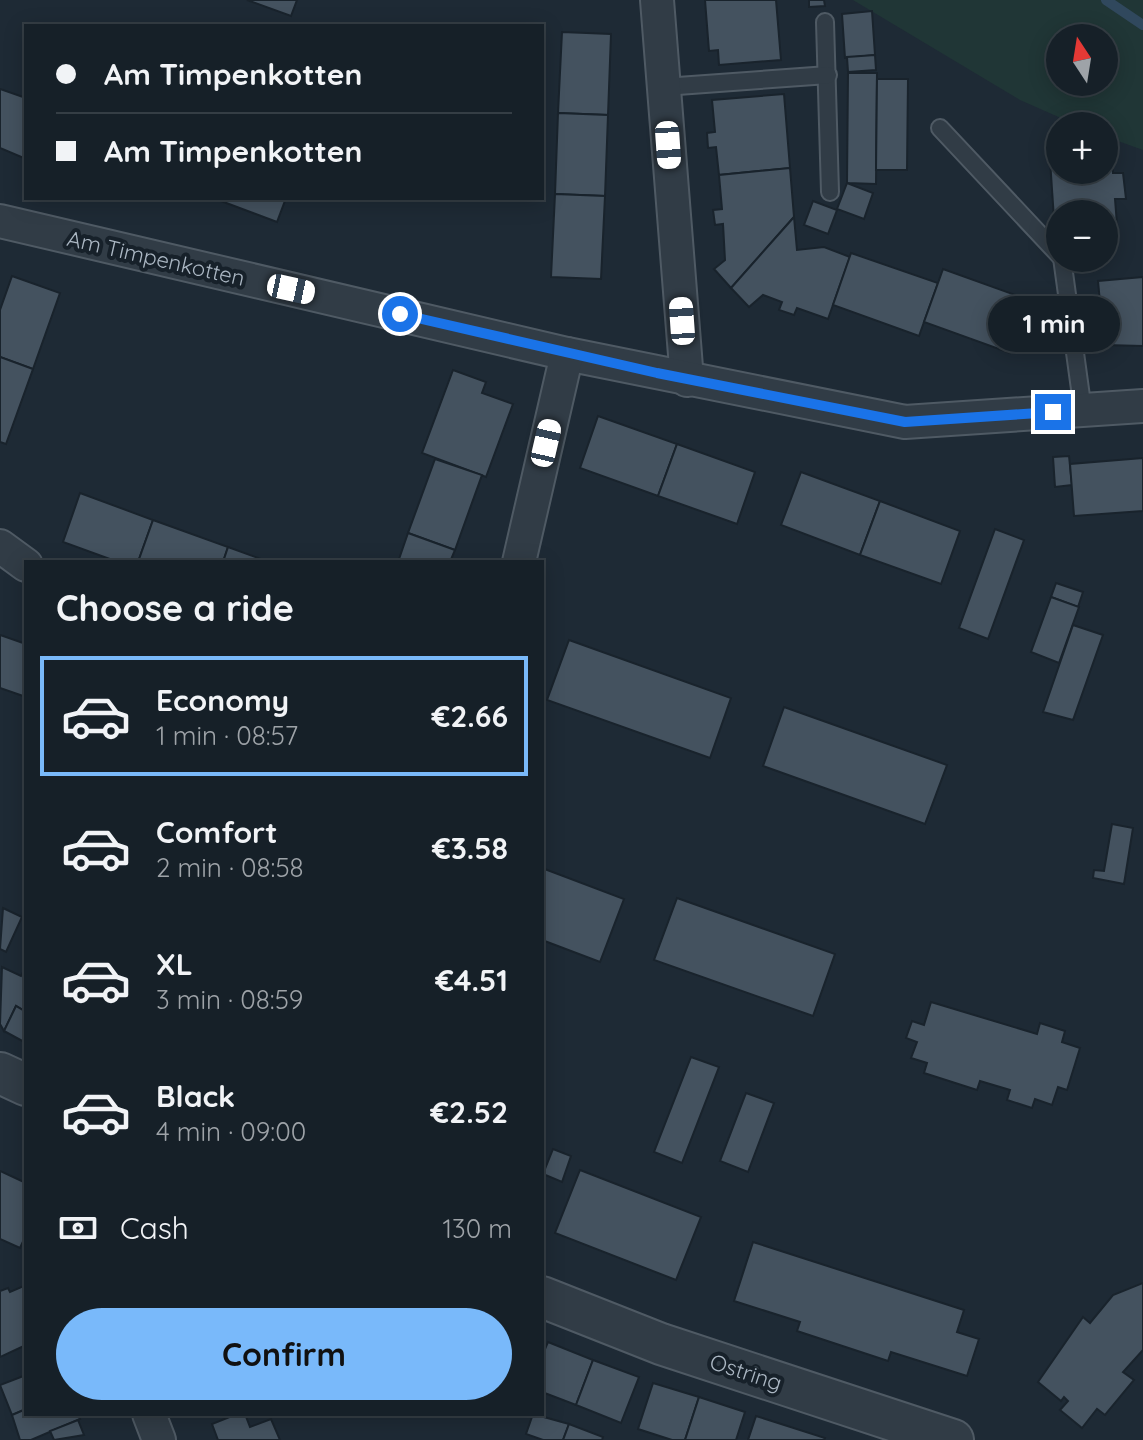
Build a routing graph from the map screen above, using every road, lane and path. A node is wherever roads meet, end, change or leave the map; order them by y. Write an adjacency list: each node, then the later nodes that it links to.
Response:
1 (657, 0): 4 (street)
2 (825, 22): 3 (lane)
3 (828, 75): 4 (lane); 6 (lane)
4 (664, 87): 11 (street)
5 (940, 128): 8 (lane)
6 (830, 192)
7 (0, 221): 10 (street, Am Timpenkotten)
8 (1046, 241)
9 (1063, 272): 13 (lane)
10 (567, 354): 11 (street, Am Timpenkotten); 15 (street)
11 (687, 380): 13 (street, Am Timpenkotten)
12 (1143, 406): 13 (street, Am Timpenkotten)
13 (1083, 411)
14 (0, 546): 16 (street)
15 (519, 560)
16 (24, 564)
17 (0, 1073): 18 (street)
18 (24, 1084)
19 (544, 1298): 22 (street, Ostring)
20 (150, 1416): 21 (street)
21 (159, 1440)
22 (953, 1440)

